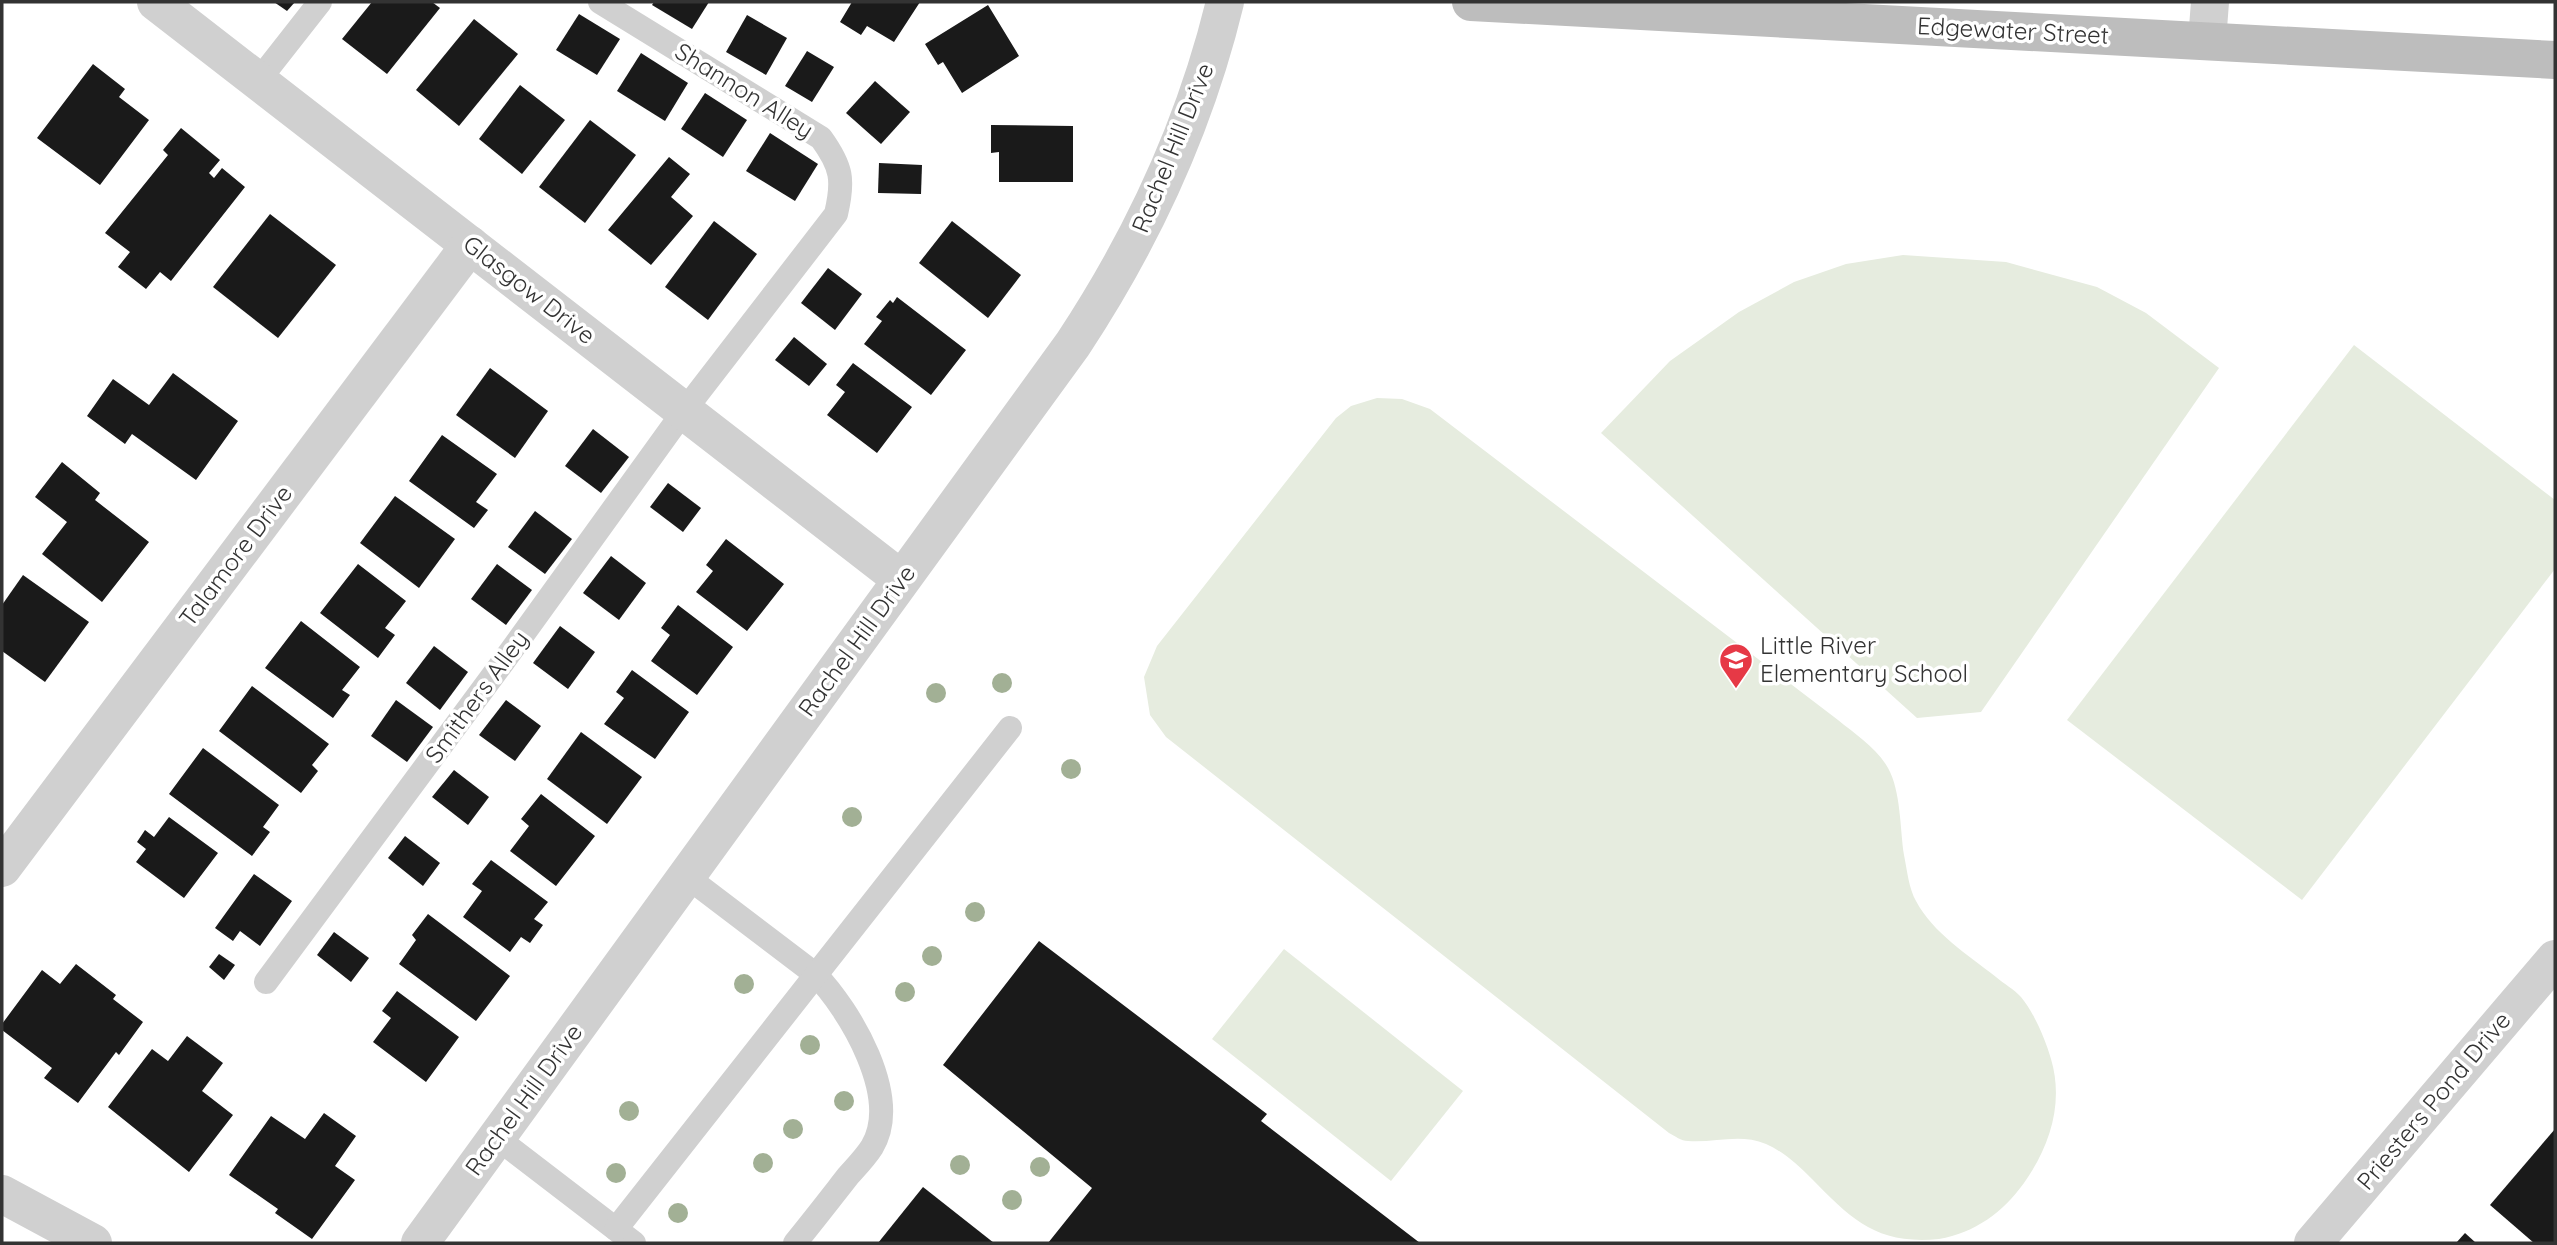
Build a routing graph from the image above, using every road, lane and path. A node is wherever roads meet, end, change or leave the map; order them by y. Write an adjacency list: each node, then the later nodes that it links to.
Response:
1 (156, 2): 9 (street, Glasgow Drive)
2 (320, 2): 9 (lane)
3 (600, 2): 11 (lane, Shannon Alley)
4 (1224, 2): 12 (street, Rachel Hill Drive)
5 (1471, 2): 7 (street, Edgewater Street)
6 (2210, 2): 7 (street)
7 (2207, 41): 8 (street, Edgewater Street)
8 (2555, 60)
9 (258, 80): 10 (street, Glasgow Drive)
10 (470, 245): 11 (street, Glasgow Drive); 14 (street, Talamore Drive)
11 (684, 411): 12 (street, Glasgow Drive); 18 (lane, Smithers Alley)
12 (901, 579): 15 (street, Rachel Hill Drive)
13 (1010, 728): 17 (lane)
14 (2, 868)
15 (686, 876): 17 (lane); 19 (street, Rachel Hill Drive)
16 (2555, 959): 25 (street, Priesters Pond Drive)
17 (815, 974): 21 (lane); 24 (lane)
18 (266, 982)
19 (497, 1138): 21 (lane); 23 (street, Rachel Hill Drive)
20 (2, 1194): 22 (street)
21 (625, 1236)
22 (93, 1243)
23 (420, 1243)
24 (795, 1243)
25 (2313, 1243)

